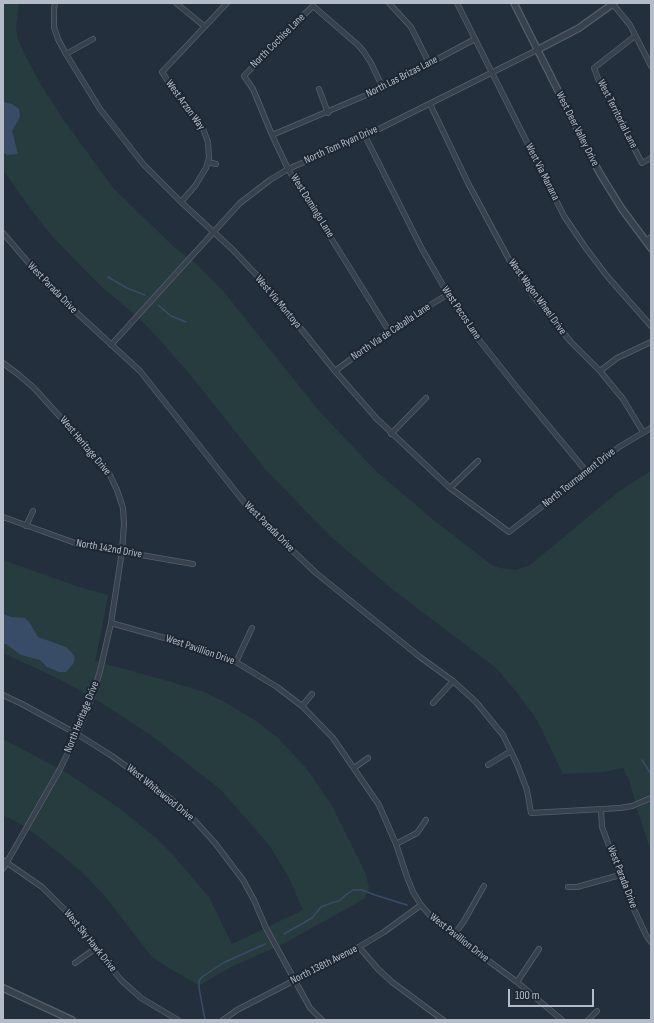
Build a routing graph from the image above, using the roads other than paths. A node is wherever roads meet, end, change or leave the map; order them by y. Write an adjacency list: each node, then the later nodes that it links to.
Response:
1 (55, 3): 13 (street, West Via Montoya)
2 (176, 3): 8 (street)
3 (227, 3): 8 (street)
4 (389, 3): 14 (street)
5 (457, 3): 11 (street, West Via Manana)
6 (514, 3): 12 (street, West Deer Valley Drive)
7 (613, 3): 9 (street); 12 (street, North Tom Ryan Drive)
8 (204, 26): 25 (street, West Arzon Way)
9 (635, 36): 15 (street); 24 (street, West Territorial Lane)
10 (93, 39): 13 (street)
11 (475, 39): 14 (street, North Las Brizas Lane); 16 (street, West Via Manana)
12 (537, 50): 16 (street, North Tom Ryan Drive); 32 (street, West Deer Valley Drive)
13 (66, 54): 28 (street, West Via Montoya)
14 (429, 63): 18 (street, North Las Brizas Lane)
15 (651, 66)
16 (493, 73): 20 (street, North Tom Ryan Drive); 35 (street, West Via Manana)
17 (244, 76): 18 (street, North Cochise Lane); 22 (street, West Domingo Lane)
18 (383, 88): 21 (street, North Las Brizas Lane)
19 (319, 89): 21 (street)
20 (430, 104): 23 (street, North Tom Ryan Drive); 41 (street, West Wagon Wheel Drive)
21 (328, 113): 22 (street, North Las Brizas Lane)
22 (272, 135): 27 (street, West Domingo Lane)
23 (365, 136): 27 (street, North Tom Ryan Drive); 34 (street, West Pecos Lane)
24 (651, 158)
25 (208, 162): 26 (street); 28 (street, West Arzon Way)
26 (216, 164)
27 (288, 169): 29 (street, North Tom Ryan Drive); 36 (street, West Domingo Lane)
28 (181, 202): 29 (street, West Via Montoya)
29 (213, 232): 38 (street, North Tom Ryan Drive); 40 (street, West Via Montoya)
30 (3, 233): 38 (street, West Parada Drive)
31 (651, 237): 32 (street)
32 (646, 241): 33 (street, West Deer Valley Drive)
33 (651, 248)
34 (448, 294): 36 (street, North Via de Caballa Lane); 47 (street, West Pecos Lane)
35 (651, 326)
36 (389, 331): 40 (street, North Via de Caballa Lane)
37 (651, 342): 41 (street)
38 (111, 345): 58 (street, West Parada Drive)
39 (3, 363): 53 (street, West Heritage Drive)
40 (335, 371): 45 (street, West Via Montoya)
41 (600, 372): 44 (street, West Wagon Wheel Drive)
42 (426, 398): 45 (street)
43 (651, 428): 44 (street, North Tournament Drive)
44 (643, 432): 47 (street, North Tournament Drive)
45 (392, 434): 48 (street, West Via Montoya)
46 (478, 461): 48 (street)
47 (586, 471): 52 (street, North Tournament Drive)
48 (450, 488): 52 (street, West Via Montoya)
49 (34, 511): 51 (street)
50 (3, 517): 51 (street, North 142nd Drive)
51 (26, 526): 53 (street, North 142nd Drive)
52 (509, 532)
53 (122, 551): 54 (street, North 142nd Drive); 55 (street, North Heritage Drive)
54 (193, 564)
55 (111, 623): 57 (street, West Pavillion Drive); 63 (street, North Heritage Drive)
56 (252, 628): 57 (street)
57 (236, 662): 62 (street, West Pavillion Drive)
58 (453, 681): 61 (street); 64 (street, West Parada Drive)
59 (312, 694): 62 (street)
60 (3, 695): 63 (street, West Whitewood Drive)
61 (433, 703)
62 (302, 706): 67 (street, West Pavillion Drive)
63 (77, 734): 72 (street, North Heritage Drive); 84 (street, West Whitewood Drive)
64 (511, 750): 66 (street); 69 (street, West Parada Drive)
65 (368, 758): 67 (street)
66 (488, 765)
67 (354, 768): 71 (street, West Pavillion Drive)
68 (651, 798): 69 (street)
69 (601, 810): 74 (street, West Parada Drive)
70 (426, 820): 71 (street)
71 (396, 844): 77 (street, West Pavillion Drive)
72 (5, 861): 73 (street, North Heritage Drive); 81 (street, West Sky Hawk Drive)
73 (3, 869)
74 (620, 875): 76 (street); 79 (street, West Parada Drive)
75 (484, 886): 78 (street)
76 (568, 887)
77 (421, 905): 78 (street, West Pavillion Drive); 80 (street, North 138th Avenue)
78 (454, 935): 85 (street, West Pavillion Drive)
79 (651, 942)
80 (359, 947): 84 (street, North 138th Avenue); 92 (street)
81 (96, 948): 83 (street); 89 (street, West Sky Hawk Drive)
82 (539, 949): 85 (street)
83 (75, 963)
84 (295, 980): 90 (street, North 138th Avenue); 91 (street, West Whitewood Drive)
85 (517, 982): 93 (street, West Pavillion Drive)
86 (3, 988): 88 (street)
87 (598, 1012): 94 (street)
88 (72, 1020)
89 (178, 1020)
90 (223, 1020)
91 (322, 1020)
92 (443, 1020)
93 (562, 1020)
94 (588, 1020)

